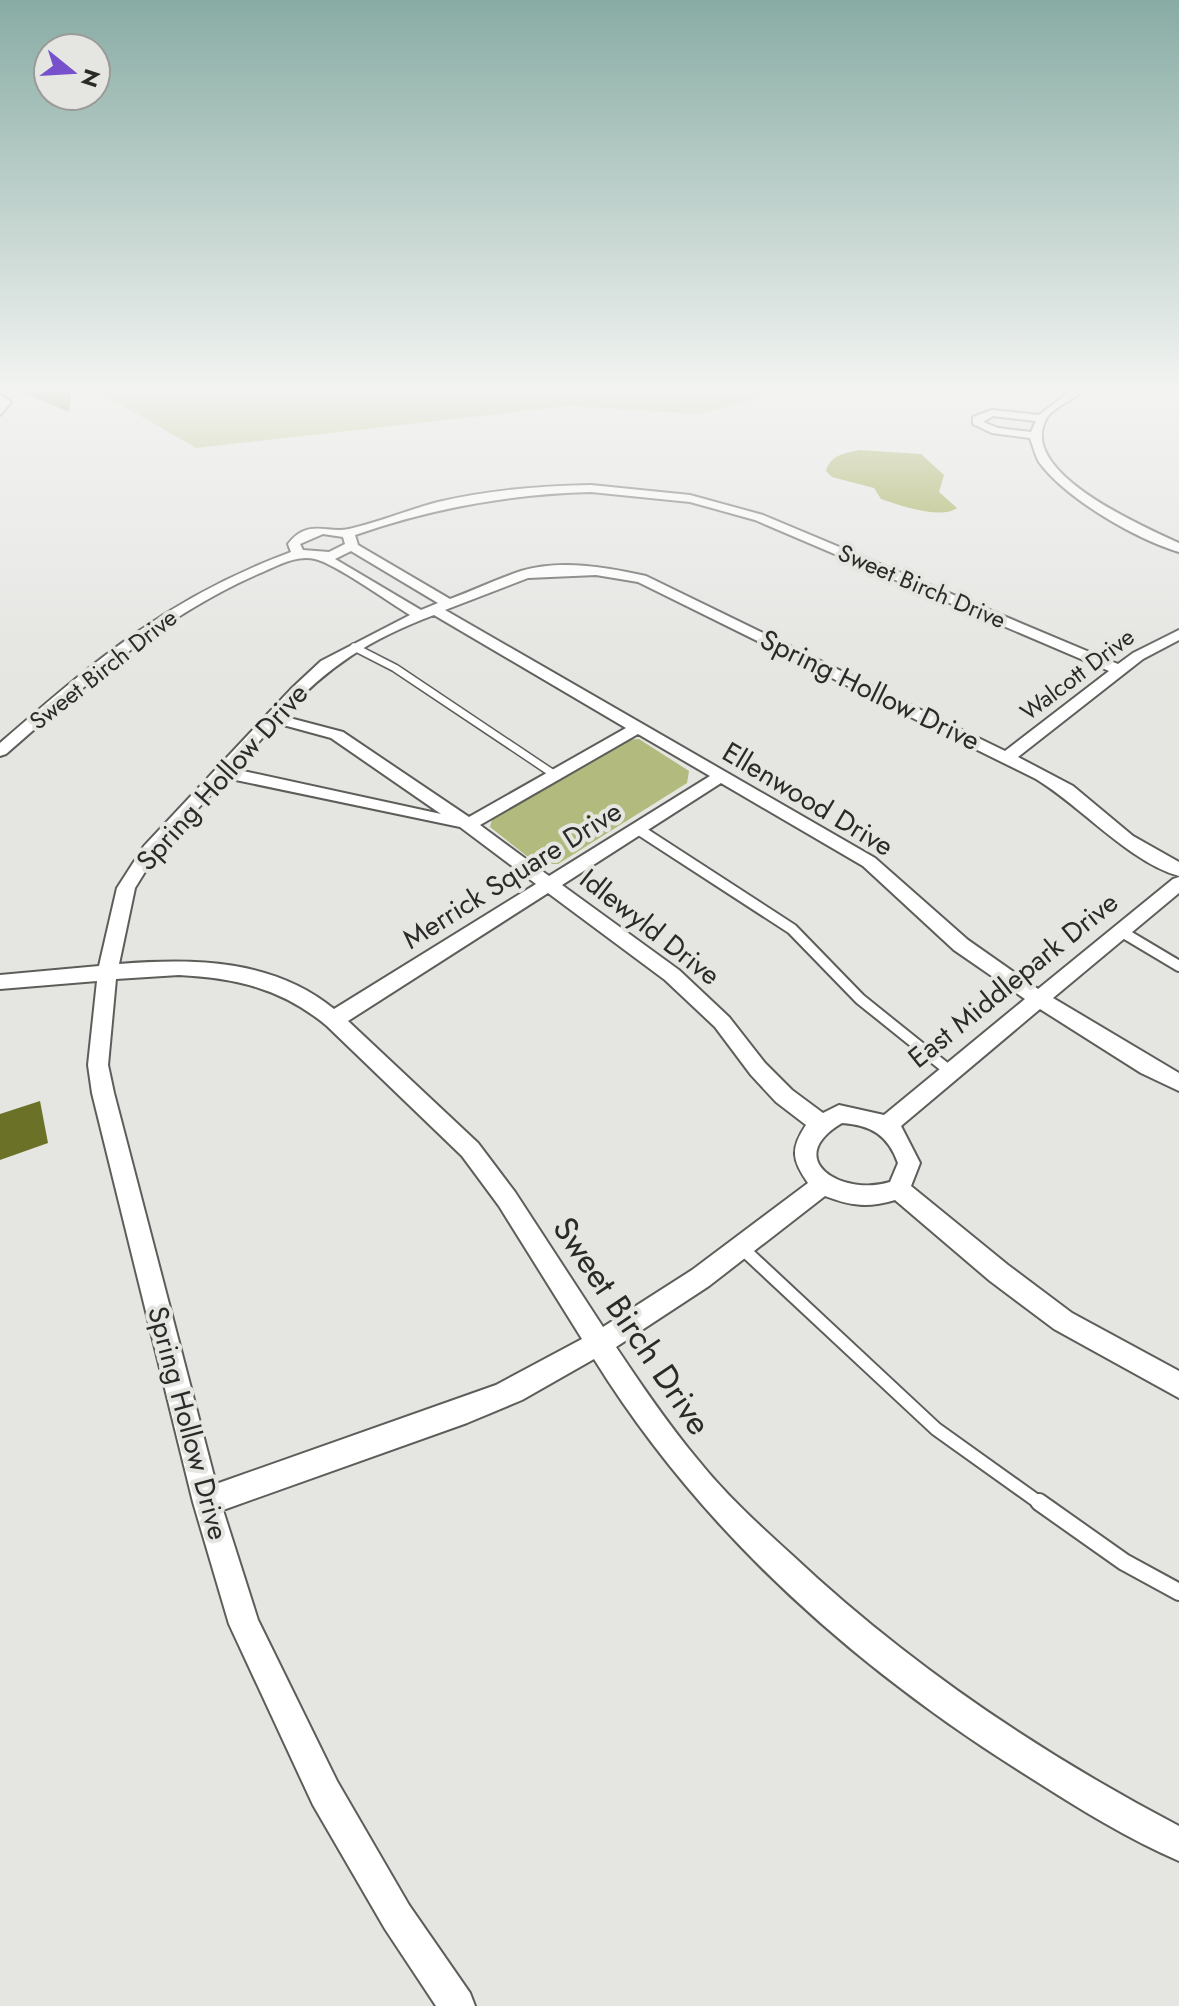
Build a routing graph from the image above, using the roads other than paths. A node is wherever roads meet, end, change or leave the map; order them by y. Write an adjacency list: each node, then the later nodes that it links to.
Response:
1 (1066, 485): 3 (street)
2 (349, 540): 4 (street); 5 (street, Sweet Birch Drive); 6 (street, Ellenwood Drive); 9 (street, Sweet Birch Drive)
3 (1179, 548)
4 (298, 554): 5 (street); 12 (street, Sweet Birch Drive)
5 (323, 557): 6 (street, Ellenwood Drive)
6 (434, 609): 8 (street, Spring Hollow Drive); 11 (street, Ellenwood Drive); 13 (street, Spring Hollow Drive)
7 (1179, 634): 9 (street, Walcott Drive)
8 (354, 647): 10 (street, Spring Hollow Drive); 15 (lane)
9 (1119, 670): 13 (street, Walcott Drive)
10 (273, 718): 14 (street, Spring Hollow Drive); 17 (street, Idlewyld Drive)
11 (637, 728): 15 (street); 16 (street, Ellenwood Drive)
12 (0, 751)
13 (1006, 758): 19 (street, Spring Hollow Drive)
14 (223, 772): 17 (street, Idlewyld Drive); 24 (street, Spring Hollow Drive)
15 (555, 775): 17 (street)
16 (720, 777): 18 (street, Merrick Square Drive); 26 (street, Ellenwood Drive)
17 (468, 825): 21 (street, Idlewyld Drive)
18 (638, 829): 21 (street, Merrick Square Drive); 28 (lane)
19 (1179, 870)
20 (1179, 883): 22 (street, East Middlepark Drive)
21 (547, 886): 27 (street, Merrick Square Drive); 30 (street, Idlewyld Drive)
22 (1122, 932): 23 (lane); 26 (street, East Middlepark Drive)
23 (1179, 966)
24 (107, 974): 25 (street, Sweet Birch Drive); 27 (street, Sweet Birch Drive); 37 (street, Spring Hollow Drive)
25 (0, 982)
26 (1039, 999): 28 (street, East Middlepark Drive); 29 (street, Ellenwood Drive)
27 (333, 1020): 35 (street, Sweet Birch Drive)
28 (951, 1072): 31 (street, East Middlepark Drive)
29 (1179, 1083)
30 (819, 1122): 31 (street); 32 (street)
31 (887, 1125): 33 (street)
32 (824, 1184): 33 (street); 34 (street)
33 (898, 1189): 36 (street)
34 (743, 1249): 35 (street); 38 (lane)
35 (597, 1344): 37 (street); 39 (street, Sweet Birch Drive)
36 (1179, 1385)
37 (207, 1502): 40 (street, Spring Hollow Drive)
38 (1179, 1592)
39 (1179, 1844)
40 (457, 2006)

